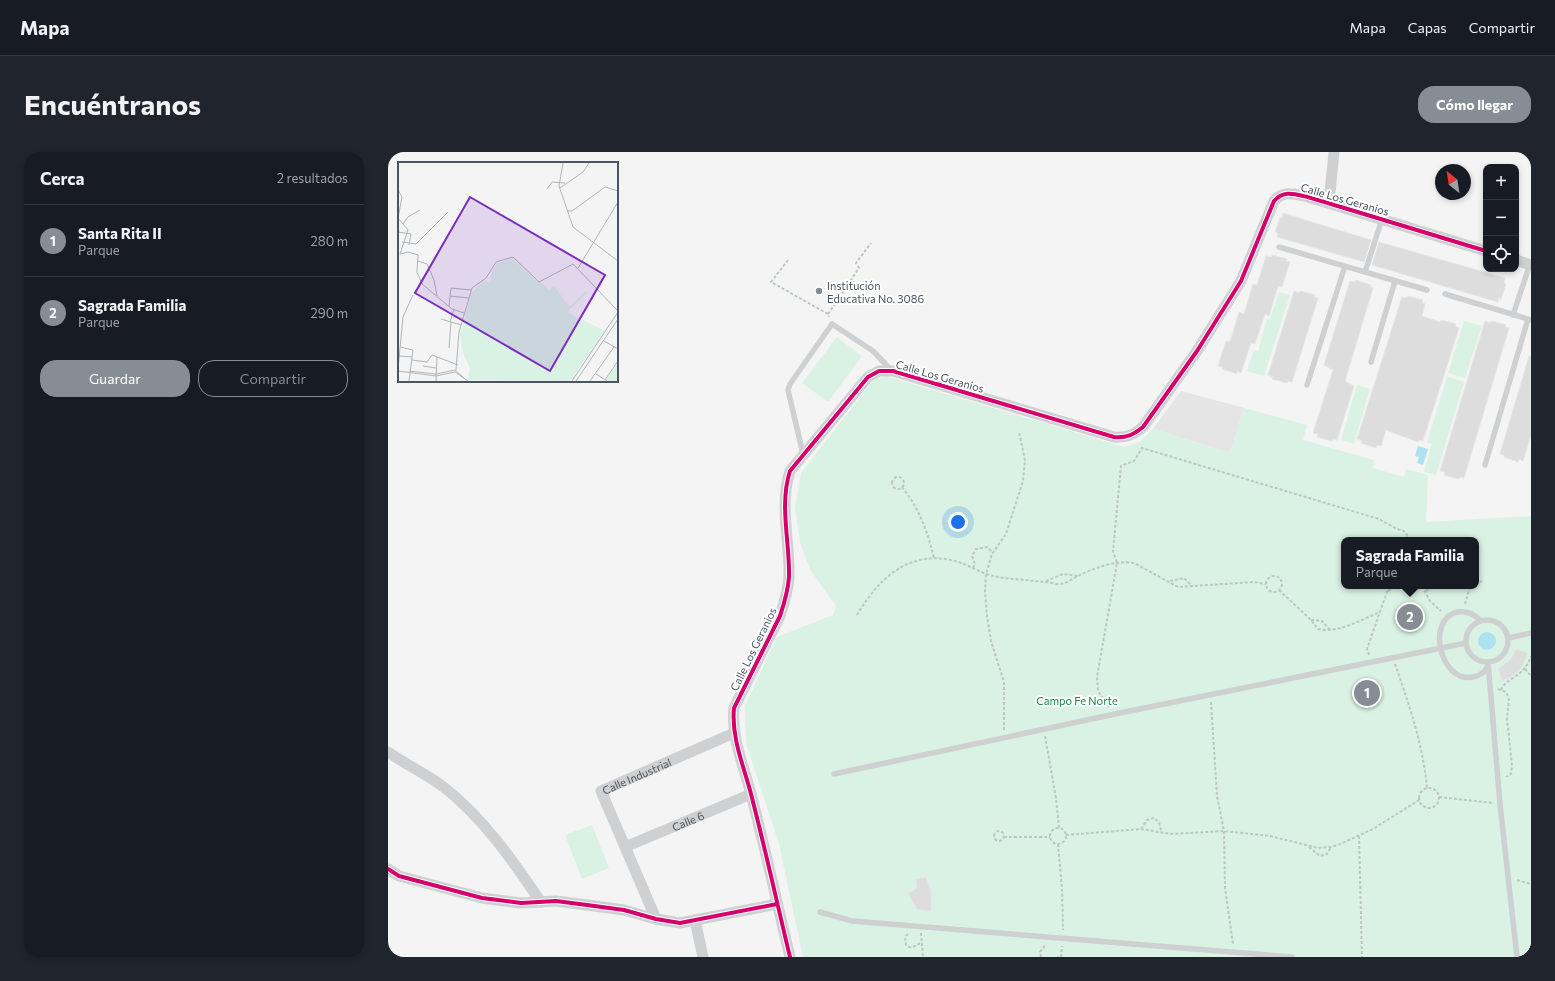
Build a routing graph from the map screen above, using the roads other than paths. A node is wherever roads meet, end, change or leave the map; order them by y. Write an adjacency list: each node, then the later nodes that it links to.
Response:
1 (1334, 152): 2 (street)
2 (1329, 203): 3 (street, Calle Los Geranios); 16 (street, Calle Los Geranios)
3 (1382, 219): 5 (street, Calle Los Geranios); 9 (lane)
4 (1279, 247): 8 (lane)
5 (1483, 250)
6 (1519, 261): 7 (street)
7 (1531, 264): 13 (lane)
8 (1345, 266): 9 (lane); 17 (lane)
9 (1365, 272): 10 (lane)
10 (1395, 281): 11 (lane); 15 (lane)
11 (1427, 290)
12 (1445, 294): 13 (lane)
13 (1513, 315): 14 (lane)
14 (1529, 320): 19 (lane)
15 (1371, 362)
16 (893, 371): 18 (street, Calle Los Geranios); 18 (lane)
17 (1308, 385)
18 (803, 454): 26 (street, Calle Los Geranios)
19 (1485, 465)
20 (1481, 621): 22 (lane); 23 (lane); 24 (lane)
21 (1531, 633): 22 (lane)
22 (1508, 638): 25 (lane)
23 (1466, 643): 24 (lane); 25 (lane)
24 (1441, 648): 25 (lane); 28 (lane)
25 (1488, 662): 40 (lane)
26 (734, 733): 29 (street, Calle Los Geranios); 30 (street, Calle Industrial)
27 (388, 752): 32 (street)
28 (834, 774)
29 (751, 794): 30 (street, Calle 6); 33 (street, Calle Los Geranios)
30 (625, 847): 35 (street, Calle Industrial)
31 (388, 869): 32 (street)
32 (541, 902): 35 (street)
33 (778, 904): 36 (street); 38 (street, Calle Los Geranios)
34 (820, 912): 39 (lane)
35 (656, 919): 36 (street)
36 (695, 920): 37 (street)
37 (703, 957)
38 (790, 957)
39 (1292, 957)
40 (1517, 957)

